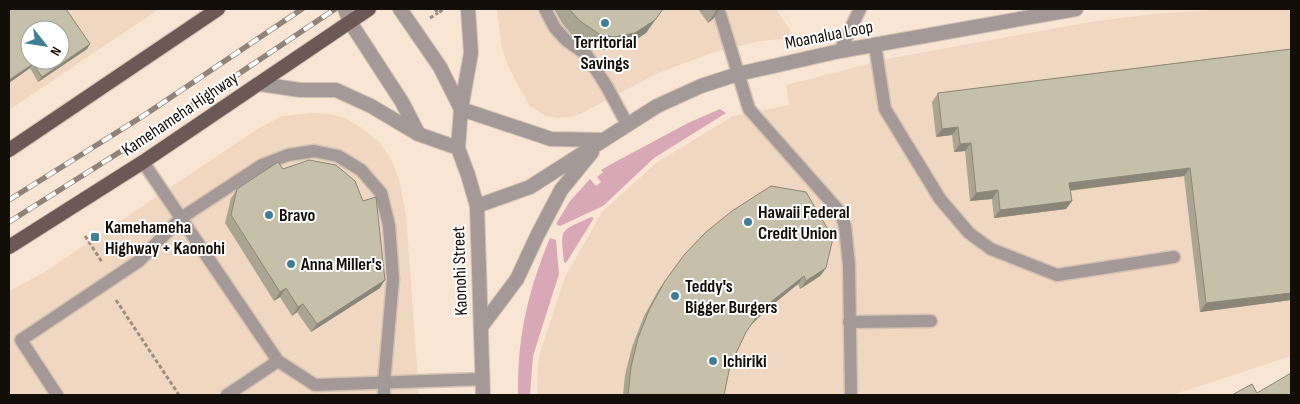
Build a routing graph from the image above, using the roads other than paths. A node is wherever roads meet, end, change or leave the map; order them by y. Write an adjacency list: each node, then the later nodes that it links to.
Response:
1 (218, 9): 19 (main road)
2 (369, 9): 9 (main road, Kamehameha Highway)
3 (400, 9): 14 (street)
4 (468, 9): 14 (street, Kaonohi Street)
5 (544, 9): 15 (lane)
6 (717, 9): 12 (lane)
7 (860, 9): 11 (lane)
8 (1076, 9): 10 (street, Moanalua Loop)
9 (347, 16): 13 (main road, Kamehameha Highway); 16 (street)
10 (875, 45): 11 (street, Moanalua Loop); 24 (lane)
11 (840, 51): 12 (street, Moanalua Loop)
12 (738, 74): 15 (street, Moanalua Loop); 26 (lane)
13 (260, 84): 16 (street); 20 (main road, Kamehameha Highway)
14 (461, 109): 17 (street); 18 (street, Kaonohi Street)
15 (627, 124): 17 (street, Moanalua Loop)
16 (418, 134): 18 (street)
17 (602, 140): 21 (street, Moanalua Loop); 27 (street, Moanalua Loop)
18 (458, 148): 21 (street, Kaonohi Street)
19 (9, 150)
20 (144, 162): 22 (lane); 23 (main road, Kamehameha Highway)
21 (477, 206): 27 (street, Kaonohi Street)
22 (182, 218): 28 (lane); 30 (lane); 32 (lane)
23 (9, 247)
24 (1174, 257)
25 (931, 321): 26 (lane)
26 (849, 322): 35 (lane)
27 (481, 327): 29 (street, Kaonohi Street)
28 (278, 361): 31 (lane); 33 (lane)
29 (483, 379): 30 (lane); 34 (street, Kaonohi Street)
30 (384, 389): 31 (lane)
31 (315, 390)
32 (57, 395)
33 (227, 395)
34 (483, 395)
35 (851, 395)

